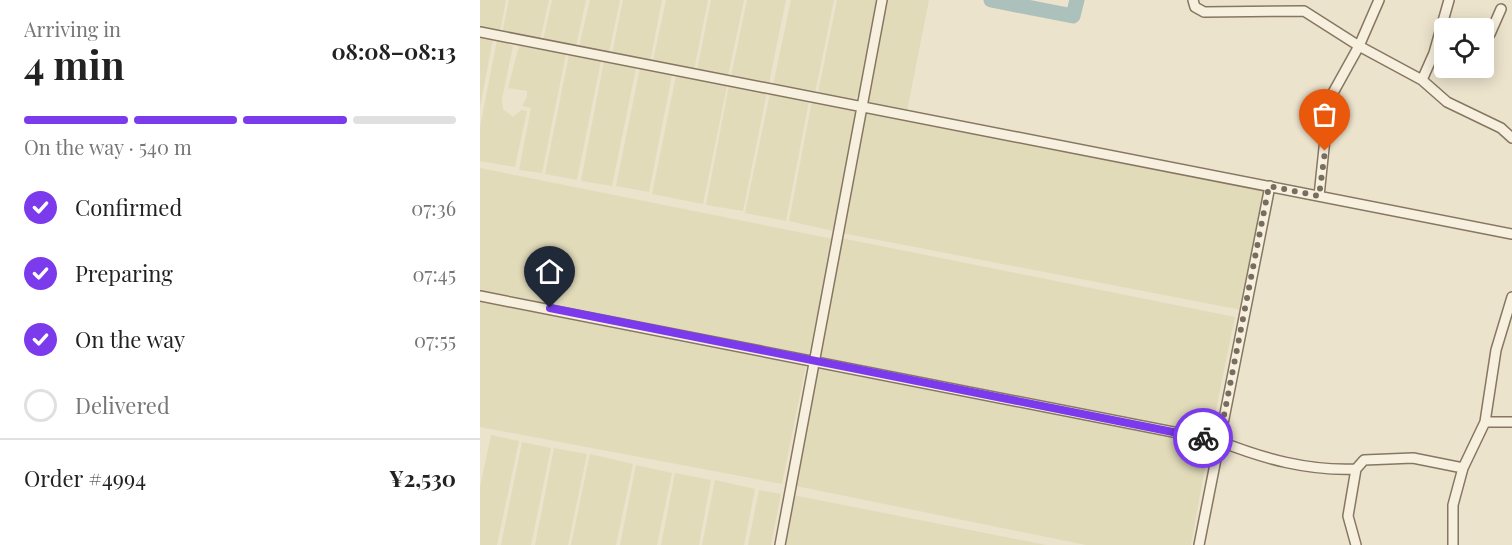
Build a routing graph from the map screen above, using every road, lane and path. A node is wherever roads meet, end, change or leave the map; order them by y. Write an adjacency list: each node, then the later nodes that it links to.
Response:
1 (882, 0): 12 (street)
2 (1193, 0): 9 (street)
3 (1379, 0): 9 (street)
4 (1449, 0): 6 (street)
5 (1501, 9): 7 (street)
6 (1443, 18)
7 (1494, 25)
8 (480, 32): 12 (street)
9 (1359, 46): 11 (street); 15 (street)
10 (1434, 54): 11 (street)
11 (1422, 80): 13 (street)
12 (861, 107): 14 (street); 19 (street)
13 (1512, 138)
14 (1269, 186): 15 (street); 22 (street)
15 (1319, 196): 16 (street)
16 (1512, 234)
17 (480, 296): 19 (street)
18 (1512, 297): 20 (street)
19 (814, 362): 22 (street); 25 (street)
20 (1485, 422): 21 (street); 23 (street)
21 (1512, 422)
22 (1219, 441): 24 (street); 26 (street)
23 (1463, 468): 24 (street); 28 (street)
24 (1356, 469): 27 (street)
25 (780, 545)
26 (1199, 545)
27 (1356, 545)
28 (1453, 545)

